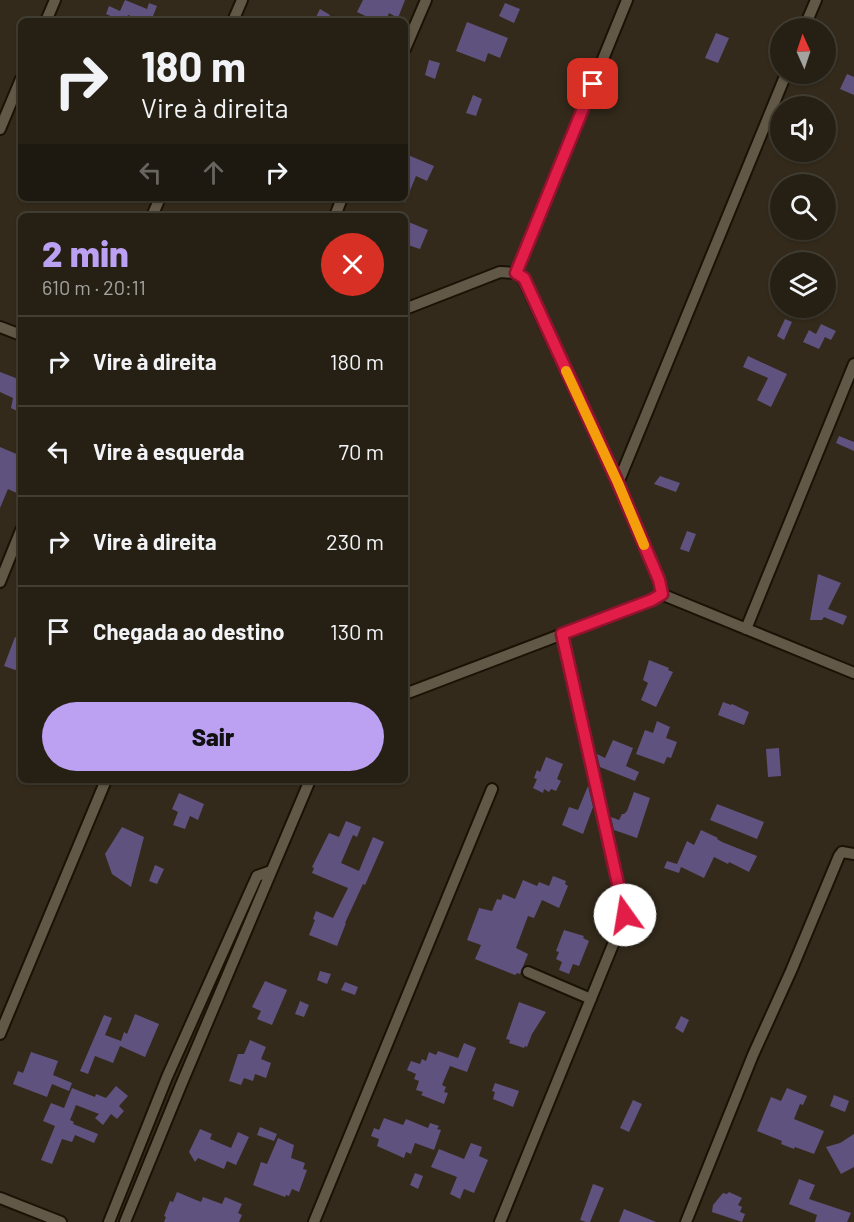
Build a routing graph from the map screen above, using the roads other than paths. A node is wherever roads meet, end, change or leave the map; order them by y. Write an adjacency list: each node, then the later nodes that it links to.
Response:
1 (54, 0): 6 (street)
2 (242, 0): 7 (street)
3 (426, 0): 9 (street)
4 (627, 0): 13 (street)
5 (816, 0): 8 (street)
6 (47, 18)
7 (234, 18)
8 (808, 18)
9 (408, 42)
10 (782, 84): 18 (street)
11 (18, 86): 12 (street)
12 (0, 129)
13 (516, 273): 14 (street); 18 (street)
14 (408, 308)
15 (0, 327): 16 (street)
16 (18, 334)
17 (854, 364): 22 (street)
18 (618, 483): 21 (street)
19 (18, 537): 20 (street)
20 (0, 582)
21 (662, 594): 22 (street); 23 (street)
22 (746, 629): 24 (street)
23 (562, 634): 25 (street); 32 (street)
24 (854, 673)
25 (408, 693)
26 (105, 783): 33 (street)
27 (309, 783): 30 (street)
28 (492, 789): 40 (street)
29 (854, 854): 42 (street)
30 (271, 871): 34 (street); 35 (street)
31 (528, 972): 32 (street)
32 (591, 999): 41 (street)
33 (0, 1034)
34 (167, 1077): 35 (street); 38 (street)
35 (181, 1085): 39 (street)
36 (0, 1198): 37 (street)
37 (61, 1222)
38 (109, 1222)
39 (125, 1222)
40 (314, 1222)
41 (500, 1222)
42 (686, 1222)

